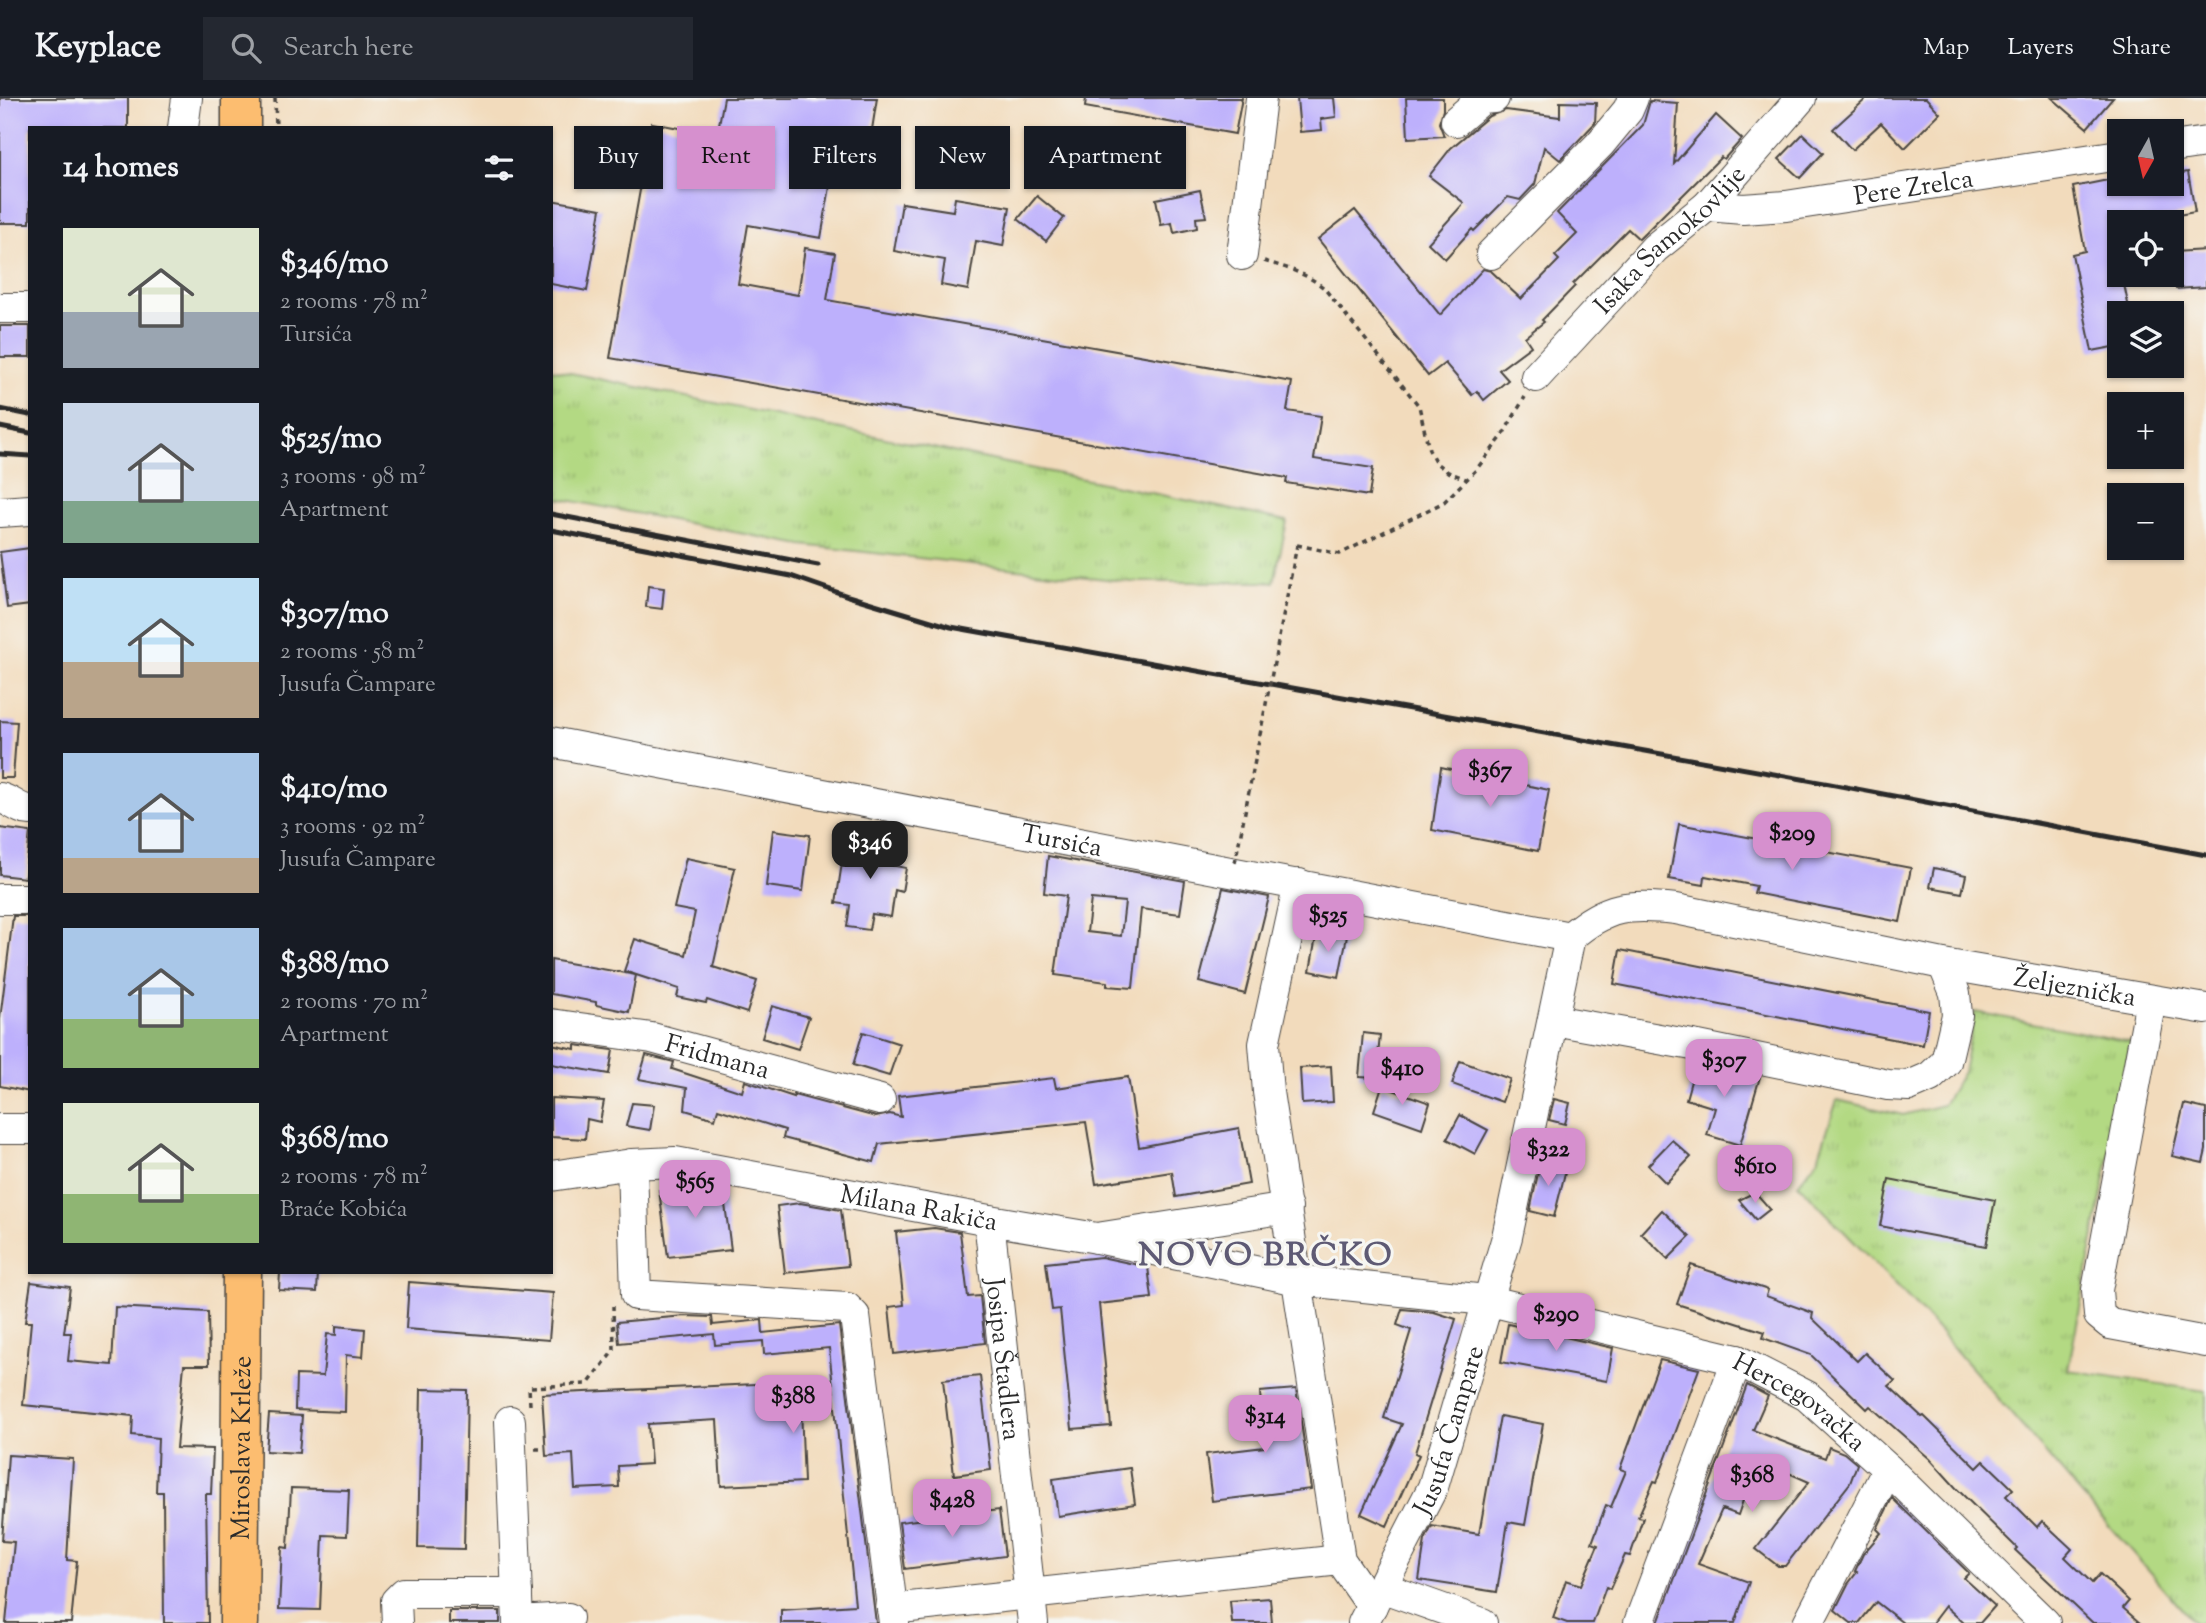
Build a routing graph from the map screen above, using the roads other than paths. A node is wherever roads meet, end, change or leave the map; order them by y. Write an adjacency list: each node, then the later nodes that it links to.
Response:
1 (187, 98): 8 (street)
2 (241, 98): 9 (main road)
3 (1261, 98): 15 (street)
4 (1494, 98): 7 (street)
5 (1633, 98): 14 (street)
6 (1789, 99): 13 (street, Isaka Samokovlije)
7 (1456, 121)
8 (183, 126)
9 (242, 126)
10 (2206, 142): 11 (street)
11 (2184, 145)
12 (2107, 157): 13 (street, Pere Zrelca)
13 (1707, 206): 18 (street, Isaka Samokovlije)
14 (1490, 254)
15 (1241, 255)
16 (0, 308): 17 (street)
17 (28, 308)
18 (1536, 377)
19 (28, 510): 20 (street)
20 (0, 512)
21 (553, 742): 24 (street, Tursića)
22 (0, 799): 23 (street)
23 (28, 810)
24 (1299, 884): 27 (street, Tursića); 38 (street)
25 (0, 899): 26 (street)
26 (28, 899)
27 (1570, 937): 28 (street, Željeznička); 31 (street, Jusufa Čampare)
28 (1943, 964): 29 (street, Željeznička); 31 (street)
29 (2151, 1000): 30 (street, Željeznička); 44 (street)
30 (2206, 1009)
31 (1553, 1020): 43 (street, Jusufa Čampare)
32 (553, 1024): 33 (street, Fridmana)
33 (880, 1100)
34 (0, 1129): 35 (street)
35 (28, 1129)
36 (632, 1164): 37 (street, Milana Rakiča); 39 (street, Milana Rakiča); 52 (street)
37 (553, 1176)
38 (1287, 1208): 40 (street, Milana Rakiča); 42 (street)
39 (989, 1220): 40 (street, Milana Rakiča); 50 (street, Josipa Štadlera)
40 (1097, 1238): 42 (street, Hercegovačka)
41 (242, 1274): 55 (main road, Miroslava Krleže)
42 (1298, 1280): 43 (street, Hercegovačka); 48 (street)
43 (1486, 1300): 45 (street, Hercegovačka); 49 (street, Jusufa Čampare)
44 (2206, 1342)
45 (1737, 1360): 47 (street, Hercegovačka); 58 (street)
46 (510, 1421): 51 (street)
47 (1888, 1469): 54 (street, Hercegovačka); 59 (street)
48 (1340, 1560): 49 (street); 50 (street)
49 (1372, 1606): 57 (street)
50 (1032, 1609): 52 (street)
51 (518, 1613): 53 (street); 56 (street)
52 (893, 1616)
53 (568, 1618)
54 (2034, 1619)
55 (239, 1623)
56 (397, 1623)
57 (1482, 1623)
58 (1639, 1623)
59 (1808, 1623)

